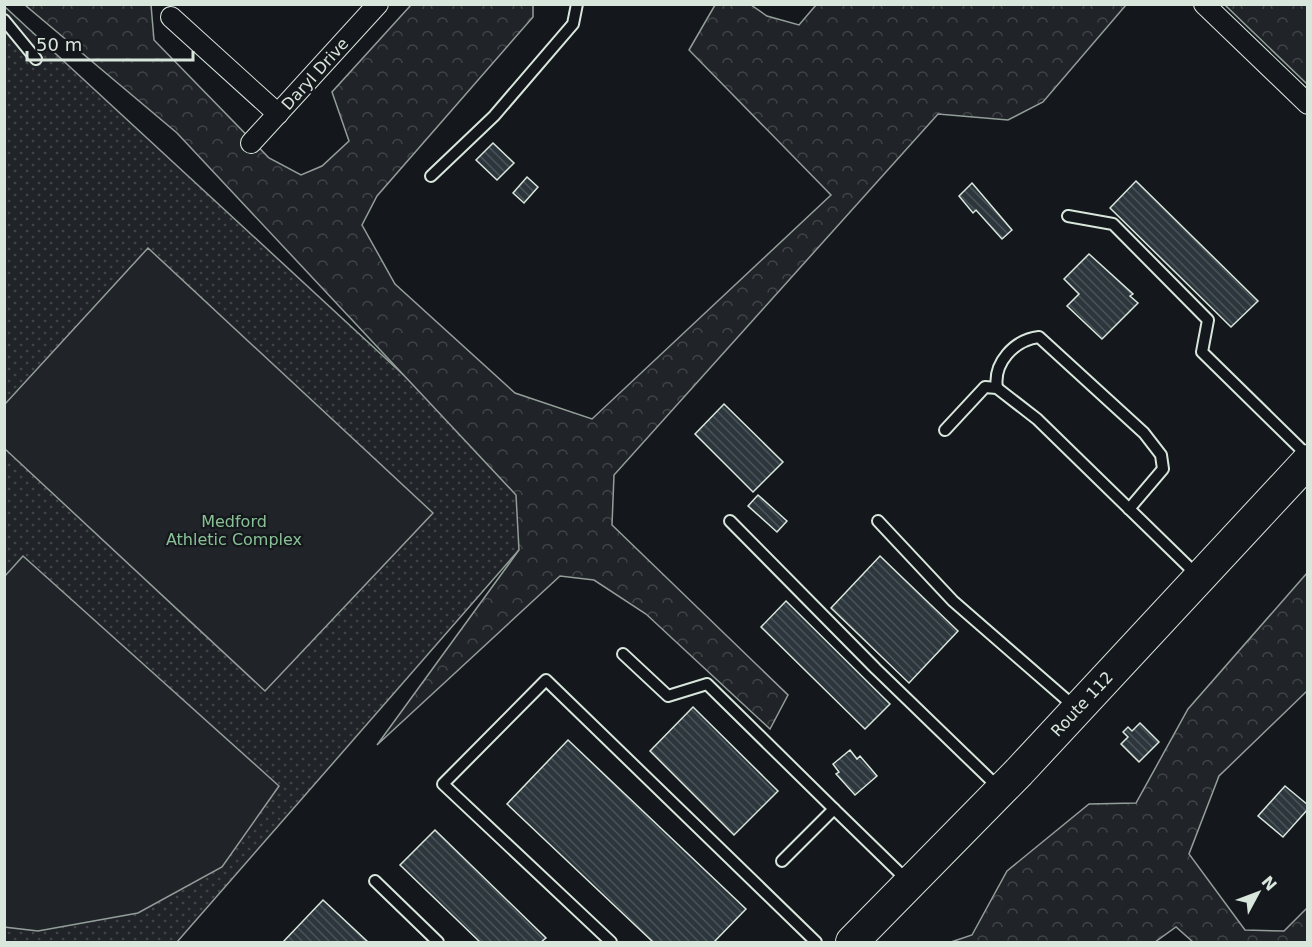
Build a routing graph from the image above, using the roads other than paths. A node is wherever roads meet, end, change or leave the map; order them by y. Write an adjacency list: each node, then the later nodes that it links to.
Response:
1 (378, 4): 8 (street, Daryl Drive)
2 (577, 4): 10 (lane)
3 (1204, 4): 7 (street)
4 (171, 17): 8 (street)
5 (4, 20): 6 (lane)
6 (36, 59)
7 (1308, 104)
8 (278, 114): 9 (street, Daryl Drive)
9 (251, 143)
10 (431, 176)
11 (1068, 216): 14 (lane)
12 (997, 388): 13 (lane); 16 (lane); 16 (lane)
13 (945, 430)
14 (1308, 456)
15 (1308, 461): 19 (main road, Route 112)
16 (1129, 508): 19 (lane)
17 (730, 520): 22 (lane)
18 (878, 521): 21 (lane)
19 (1199, 578): 21 (main road, Route 112)
20 (623, 654): 23 (lane)
21 (1078, 709): 22 (main road, Route 112)
22 (1001, 790): 26 (main road, Route 112)
23 (834, 809): 24 (lane); 26 (lane)
24 (782, 861)
25 (375, 881): 27 (lane)
26 (910, 883): 30 (main road, Route 112)
27 (438, 942)
28 (611, 942): 29 (lane)
29 (816, 942)
30 (852, 942)

